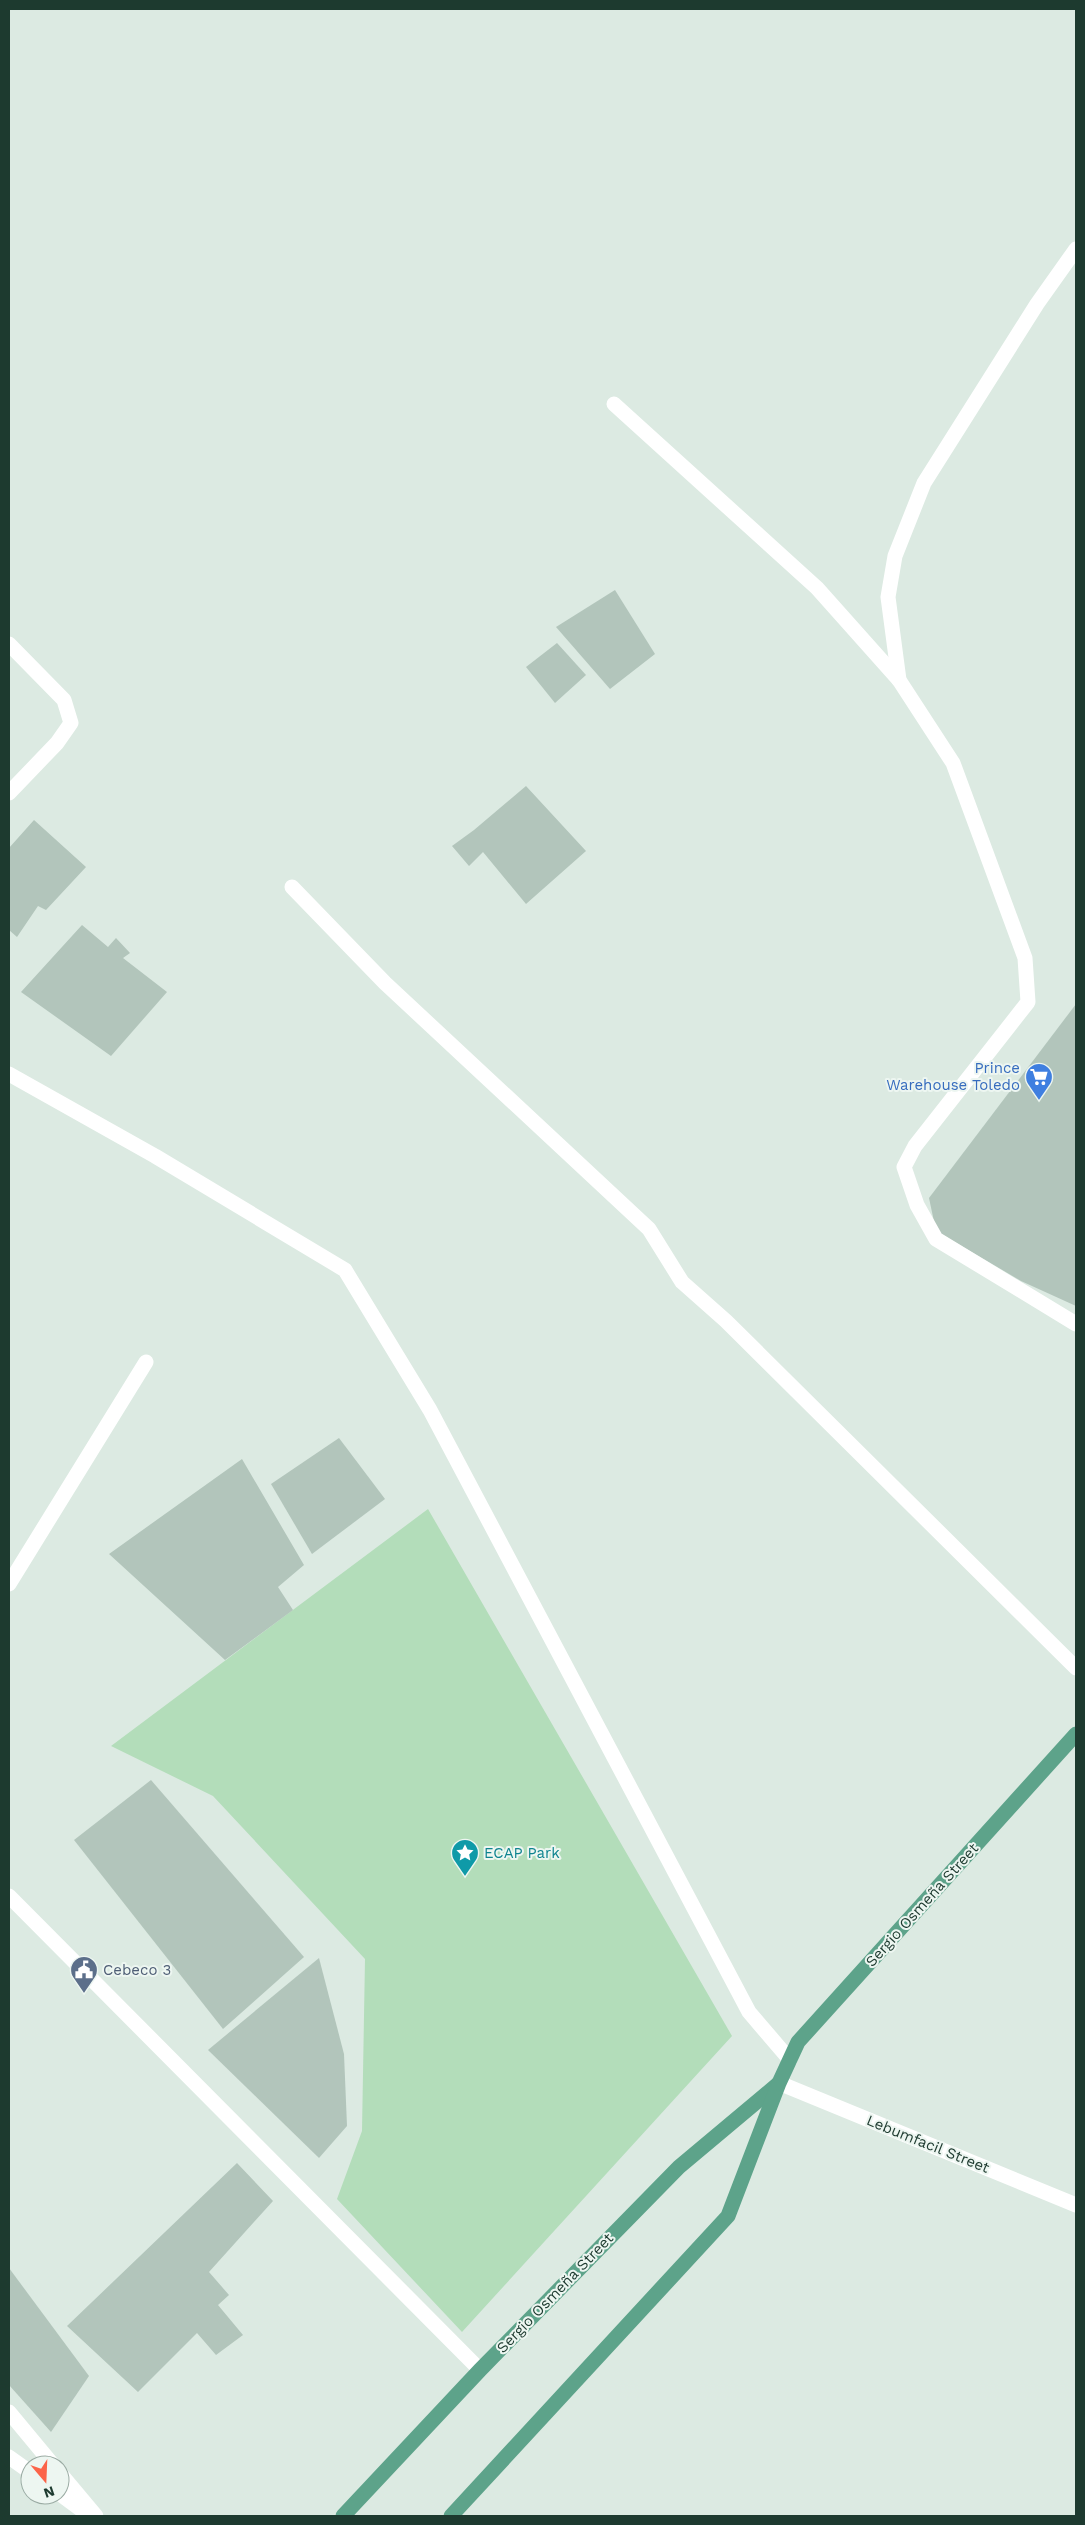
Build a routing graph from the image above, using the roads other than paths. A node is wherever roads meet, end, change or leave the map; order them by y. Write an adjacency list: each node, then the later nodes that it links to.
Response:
1 (1076, 249): 4 (street)
2 (614, 404): 4 (street)
3 (9, 644): 5 (street)
4 (899, 680): 8 (street)
5 (9, 793)
6 (292, 887): 11 (street)
7 (9, 1074): 14 (street)
8 (1076, 1324)
9 (146, 1362): 10 (street)
10 (9, 1584)
11 (1076, 1668)
12 (1076, 1734): 14 (main road, Sergio Osmeña Street)
13 (9, 1896): 17 (street)
14 (790, 2060): 15 (main road, Sergio Osmeña Street)
15 (779, 2083): 16 (street, Lebumfacil Street); 17 (main road, Sergio Osmeña Street); 27 (main road, Sergio Osmeña Street)
16 (1076, 2204)
17 (480, 2370): 26 (main road, Sergio Osmeña Street)
18 (9, 2412): 19 (street)
19 (45, 2455)
20 (9, 2457): 21 (street)
21 (20, 2465)
22 (70, 2485): 25 (street)
23 (70, 2501): 24 (street)
24 (90, 2516)
25 (96, 2516)
26 (343, 2516)
27 (451, 2516)

